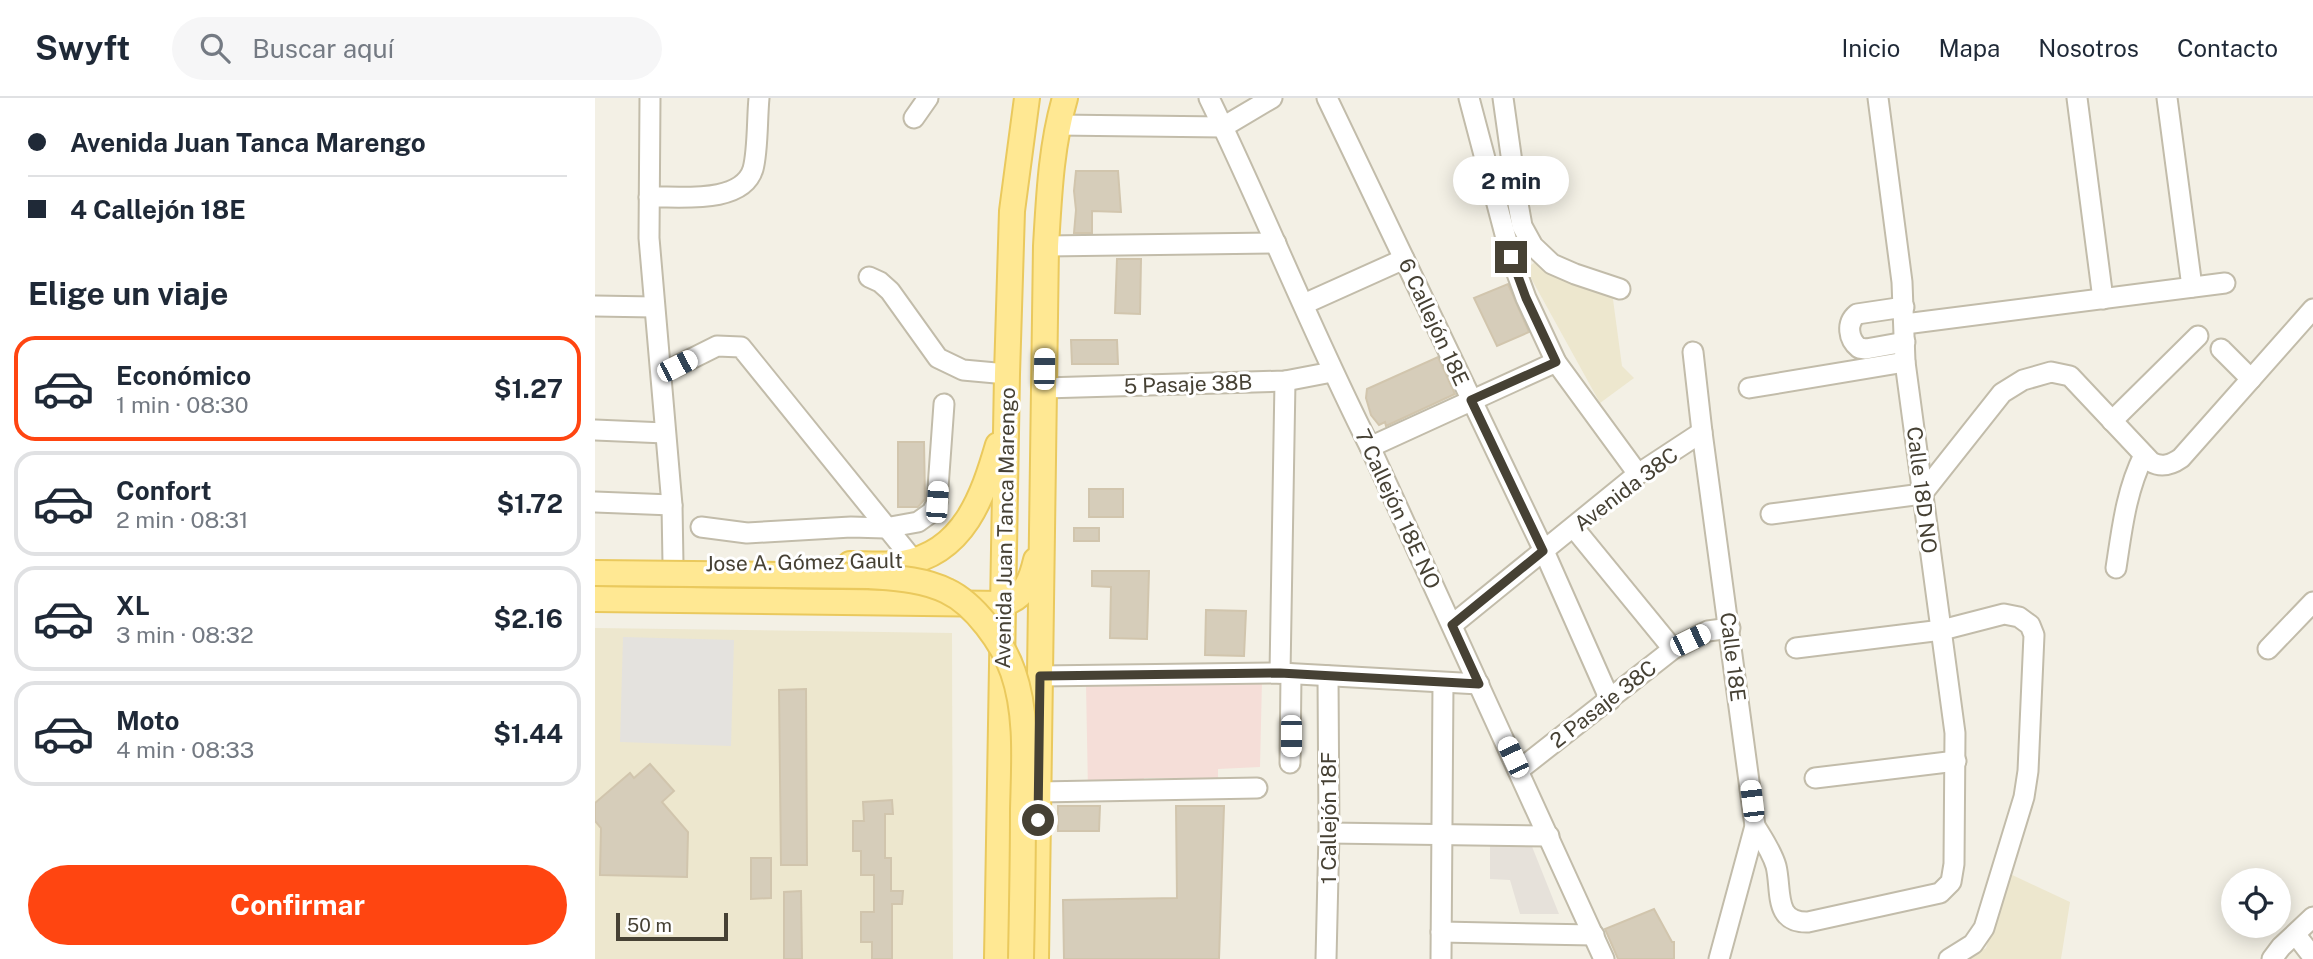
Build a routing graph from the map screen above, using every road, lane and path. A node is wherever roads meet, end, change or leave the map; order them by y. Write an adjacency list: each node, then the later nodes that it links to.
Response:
1 (650, 98): 19 (street)
2 (759, 98): 19 (street)
3 (928, 98): 14 (street)
4 (1027, 98): 42 (main road, Avenida Juan Tanca Marengo)
5 (1065, 98): 15 (main road, Avenida Juan Tanca Marengo)
6 (1209, 98): 16 (street, 7 Callejón 18E NO)
7 (1272, 98): 16 (street)
8 (1327, 98): 24 (street, 6 Callejón 18E)
9 (1469, 98): 18 (street)
10 (1503, 98): 17 (street)
11 (1878, 98): 34 (street, Calle 18D NO)
12 (2077, 98): 29 (street)
13 (2168, 98): 27 (street)
14 (914, 118)
15 (1057, 125): 16 (street); 21 (main road, Avenida Juan Tanca Marengo)
16 (1223, 127): 20 (street, 7 Callejón 18E NO)
17 (1509, 139): 18 (street); 22 (street)
18 (1480, 144): 23 (street)
19 (649, 197): 32 (street)
20 (1276, 243): 21 (street); 30 (street, 7 Callejón 18E NO)
21 (1045, 246): 45 (main road, Avenida Juan Tanca Marengo)
22 (1533, 246): 23 (street); 28 (street)
23 (1511, 257): 38 (street)
24 (1404, 259): 30 (street); 47 (street, 6 Callejón 18E)
25 (869, 277): 42 (street)
26 (2225, 282): 27 (street)
27 (2192, 287): 29 (street)
28 (1620, 289)
29 (2103, 299): 34 (street)
30 (1304, 304): 41 (street, 7 Callejón 18E NO)
31 (595, 306): 32 (street)
32 (654, 307): 53 (street)
33 (2313, 309): 43 (street)
34 (1905, 324): 39 (street, Calle 18D NO)
35 (2198, 336): 50 (street)
36 (2221, 349): 43 (street)
37 (1693, 352): 52 (street, Calle 18E)
38 (1556, 362): 47 (street); 56 (street)
39 (1906, 362): 46 (street); 57 (street, Calle 18D NO)
40 (677, 366): 63 (street)
41 (1332, 372): 44 (street, 5 Pasaje 38B); 54 (street, 7 Callejón 18E NO)
42 (1007, 374): 49 (main road, Avenida Juan Tanca Marengo)
43 (2251, 379): 55 (street)
44 (1285, 381): 45 (street, 5 Pasaje 38B); 80 (street)
45 (1044, 388): 61 (main road, Avenida Juan Tanca Marengo)
46 (1749, 388)
47 (1471, 400): 54 (street); 65 (street, 6 Callejón 18E)
48 (944, 404): 63 (street)
49 (1007, 414): 66 (main road, Jose A. Gómez Gault); 73 (main road, Avenida Juan Tanca Marengo)
50 (2112, 421): 55 (street); 57 (street)
51 (595, 430): 53 (street)
52 (1702, 432): 56 (street, Avenida 38C); 75 (street, Calle 18E)
53 (665, 433): 59 (street)
54 (1370, 447): 74 (street, 7 Callejón 18E NO)
55 (2144, 455): 69 (street)
56 (1638, 474): 64 (street, Avenida 38C)
57 (1921, 494): 60 (street); 76 (street, Calle 18D NO)
58 (595, 502): 59 (street)
59 (672, 505): 68 (street)
60 (1771, 514)
61 (1044, 521): 73 (main road); 81 (main road, Avenida Juan Tanca Marengo)
62 (701, 527): 63 (street)
63 (885, 528): 66 (street)
64 (1574, 528): 65 (street, Avenida 38C); 78 (street)
65 (1543, 551): 74 (street, Avenida 38C); 85 (street, 6 Callejón 18E)
66 (914, 561): 68 (main road, Jose A. Gómez Gault)
67 (595, 563): 68 (main road, Jose A. Gómez Gault)
68 (673, 564)
69 (2116, 568)
70 (595, 573): 102 (main road, bridge)
71 (595, 599): 73 (main road, Jose A. Gómez Gault)
72 (2313, 602): 79 (street)
73 (1003, 604): 101 (main road, Avenida Juan Tanca Marengo)
74 (1452, 625): 84 (street, 7 Callejón 18E NO)
75 (1730, 628): 78 (street, 2 Pasaje 38C); 92 (street, Calle 18E)
76 (1941, 630): 77 (street); 86 (street, Calle 18D NO); 108 (street)
77 (1796, 648)
78 (1672, 649): 85 (street, 2 Pasaje 38C)
79 (2268, 649)
80 (1285, 674): 81 (street); 82 (street); 87 (street)
81 (1040, 676): 91 (main road, Avenida Juan Tanca Marengo)
82 (1328, 676): 83 (street); 93 (street, 1 Callejón 18F)
83 (1443, 683): 84 (street); 94 (street)
84 (1479, 684): 88 (street, 7 Callejón 18E NO)
85 (1610, 700): 88 (street, 2 Pasaje 38C)
86 (1956, 761): 89 (street); 92 (street, Calle 18D NO)
87 (1290, 763)
88 (1519, 770): 95 (street, 7 Callejón 18E NO)
89 (1815, 778)
90 (1257, 788): 91 (street)
91 (1038, 792): 103 (main road, Avenida Juan Tanca Marengo)
92 (1755, 826): 107 (street, Calle 18E)
93 (1329, 833): 94 (street); 104 (street, 1 Callejón 18F)
94 (1441, 835): 95 (street); 97 (street)
95 (1549, 836): 98 (street, 7 Callejón 18E NO)
96 (2313, 918): 99 (street)
97 (1441, 932): 98 (street); 105 (street)
98 (1594, 935): 106 (street, 7 Callejón 18E NO)
99 (2291, 946): 100 (street); 109 (street)
100 (2313, 957)
101 (997, 959)
102 (1021, 959)
103 (1036, 959)
104 (1326, 959)
105 (1441, 959)
106 (1604, 959)
107 (1719, 959)
108 (1949, 959)
109 (2272, 959)

